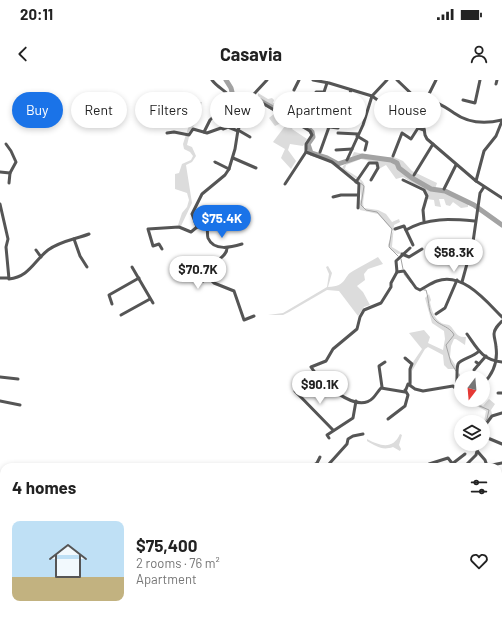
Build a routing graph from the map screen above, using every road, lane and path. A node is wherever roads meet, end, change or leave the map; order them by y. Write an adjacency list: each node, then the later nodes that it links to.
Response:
1 (212, 80): 12 (street)
2 (267, 80): 13 (street)
3 (299, 80): 10 (street)
4 (313, 80): 9 (street)
5 (387, 80): 17 (street)
6 (397, 80): 15 (street)
7 (436, 80): 16 (street)
8 (480, 80): 18 (street)
9 (327, 83): 11 (street); 14 (street)
10 (294, 90)
11 (351, 90): 17 (street)
12 (226, 92)
13 (256, 92)
14 (324, 92)
15 (410, 92)
16 (430, 92)
17 (372, 96): 29 (street)
18 (463, 100)
19 (265, 105): 36 (street)
20 (441, 105): 22 (street)
21 (210, 120): 26 (street)
22 (502, 120): 51 (street)
23 (327, 128): 37 (street)
24 (238, 130): 26 (street); 30 (street); 39 (street)
25 (424, 130): 32 (street); 38 (street)
26 (204, 132): 27 (street)
27 (167, 133)
28 (338, 133): 29 (street)
29 (357, 135): 33 (street); 35 (street)
30 (250, 137)
31 (6, 144): 46 (street)
32 (433, 144): 42 (street); 47 (street)
33 (352, 149): 34 (street); 40 (street)
34 (336, 150)
35 (366, 150)
36 (306, 152): 50 (street); 53 (street)
37 (320, 152)
38 (393, 156)
39 (233, 158): 43 (street); 44 (street)
40 (348, 160)
41 (215, 162): 44 (street)
42 (456, 165): 51 (street); 55 (street)
43 (256, 168)
44 (229, 169): 63 (street)
45 (0, 172): 46 (street)
46 (10, 173): 52 (street)
47 (414, 175)
48 (371, 180): 50 (street)
49 (403, 180): 61 (street)
50 (356, 182): 56 (street)
51 (476, 182): 54 (street)
52 (9, 183)
53 (285, 184)
54 (484, 187): 58 (street); 62 (street)
55 (444, 189)
56 (358, 196): 57 (street); 60 (street)
57 (333, 197)
58 (502, 198)
59 (0, 204): 84 (street)
60 (358, 208)
61 (424, 221): 62 (street); 67 (street)
62 (475, 221): 88 (street)
63 (197, 227): 64 (street); 76 (street)
64 (207, 228): 65 (street); 72 (street)
65 (228, 228)
66 (395, 229): 67 (street)
67 (406, 230): 71 (street)
68 (89, 234): 69 (street)
69 (74, 239): 78 (street); 79 (street)
70 (242, 244): 72 (street)
71 (413, 245)
72 (227, 248): 82 (street)
73 (410, 248): 77 (street)
74 (422, 249): 77 (street)
75 (36, 250): 78 (street)
76 (162, 250)
77 (402, 254): 81 (street)
78 (41, 257): 84 (street)
79 (87, 267)
80 (132, 267): 85 (street)
81 (397, 272): 87 (street); 117 (street)
82 (208, 277): 86 (street); 94 (street)
83 (0, 278): 84 (street)
84 (8, 278)
85 (139, 278): 89 (street); 90 (street)
86 (182, 280)
87 (457, 280): 88 (street); 92 (street)
88 (462, 282): 95 (street)
89 (150, 299): 91 (street); 93 (street)
90 (112, 304)
91 (153, 304)
92 (436, 314)
93 (121, 315)
94 (254, 316)
95 (502, 317)
96 (502, 321): 101 (street)
97 (467, 334): 98 (street)
98 (478, 352): 99 (street); 105 (street)
99 (486, 356): 101 (street); 104 (street)
100 (405, 358): 109 (street)
101 (496, 361): 103 (street); 107 (street)
102 (385, 362): 110 (street)
103 (502, 362)
104 (474, 370)
105 (457, 371)
106 (0, 377): 108 (street)
107 (490, 377)
108 (18, 379)
109 (410, 384): 111 (street); 112 (street)
110 (382, 387): 112 (street); 117 (street)
111 (454, 387)
112 (405, 390): 121 (street)
113 (295, 391): 122 (street)
114 (498, 393): 115 (street)
115 (502, 393)
116 (0, 401): 118 (street)
117 (356, 401): 122 (street)
118 (20, 405)
119 (502, 413): 120 (street)
120 (490, 419)
121 (388, 420)
122 (333, 430): 124 (street)
123 (363, 434): 131 (street)
124 (330, 438)
125 (490, 439): 126 (street)
126 (502, 444)
127 (478, 452): 135 (street); 136 (street)
128 (465, 454): 134 (street)
129 (320, 458): 130 (street)
130 (319, 463)
131 (330, 463)
132 (433, 463): 133 (street)
133 (452, 463)
134 (456, 463)
135 (469, 463)
136 (486, 463)

